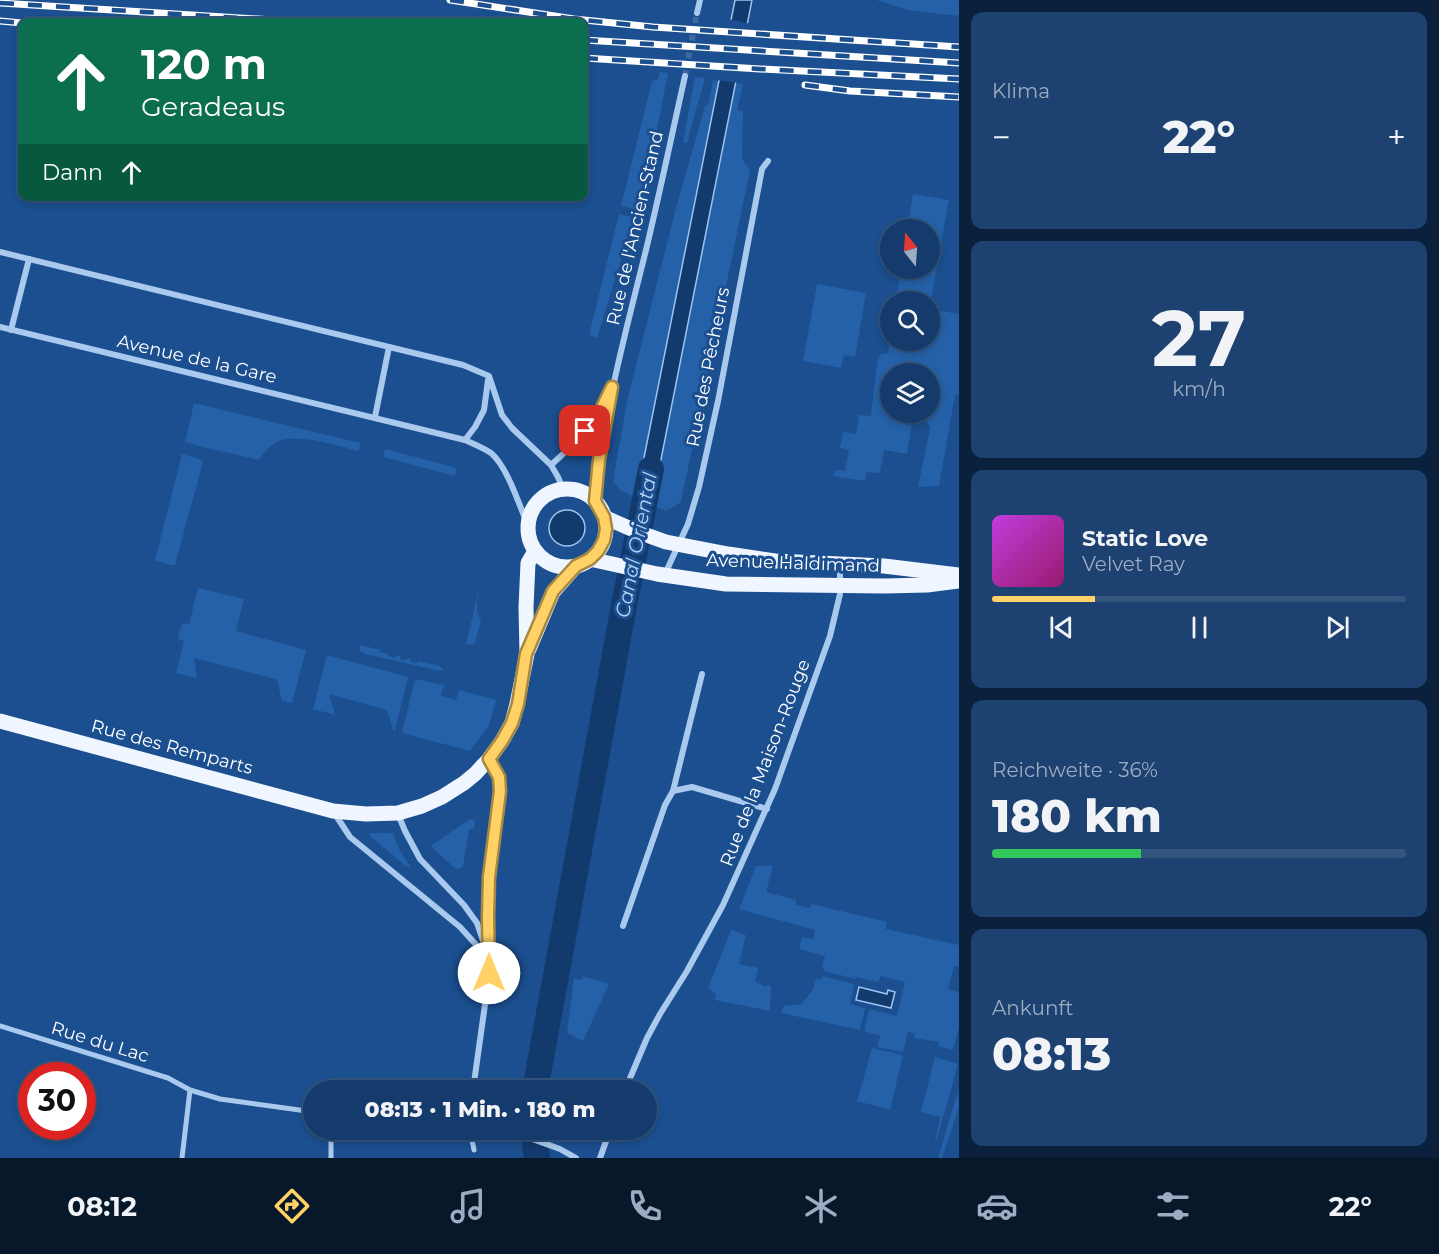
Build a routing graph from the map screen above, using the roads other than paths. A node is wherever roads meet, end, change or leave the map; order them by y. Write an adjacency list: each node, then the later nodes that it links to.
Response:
1 (700, 0): 2 (street)
2 (697, 13)
3 (685, 76): 11 (street, Rue de l'Ancien-Stand)
4 (768, 161): 19 (street, Rue des Pêcheurs)
5 (0, 252): 6 (street)
6 (29, 259): 8 (street); 9 (street)
7 (0, 327): 8 (street, Avenue de la Gare)
8 (11, 330): 12 (street, Avenue de la Gare)
9 (389, 347): 10 (street); 12 (street)
10 (489, 376): 13 (street); 14 (street)
11 (612, 387): 14 (street, Rue de l'Ancien-Stand); 16 (street, Rue de l'Ancien-Stand)
12 (375, 417): 13 (street, Avenue de la Gare)
13 (465, 440): 18 (street, Avenue de la Gare)
14 (551, 465): 15 (street)
15 (563, 489): 16 (main road); 18 (main road)
16 (595, 501): 17 (main road)
17 (604, 517): 19 (main road, Avenue Haldimand); 21 (main road)
18 (528, 526): 20 (main road)
19 (672, 543): 22 (main road, Avenue Haldimand); 24 (street, Rue des Pêcheurs)
20 (535, 551): 23 (main road); 28 (main road)
21 (590, 559): 23 (main road); 24 (main road, Avenue Haldimand)
22 (840, 565): 25 (main road, Avenue Haldimand); 27 (street, Rue de la Maison-Rouge)
23 (576, 566): 28 (main road)
24 (661, 574): 27 (main road, Avenue Haldimand)
25 (959, 575)
26 (959, 581): 27 (main road, Avenue Haldimand)
27 (840, 585): 33 (street, Rue de la Maison-Rouge)
28 (526, 654): 31 (main road, Rue des Remparts)
29 (702, 674): 32 (street)
30 (0, 721): 34 (main road, Rue des Remparts)
31 (489, 759): 35 (main road, Rue des Remparts); 37 (street)
32 (673, 791): 33 (street); 36 (street)
33 (766, 809): 40 (street, Rue de la Maison-Rouge)
34 (333, 811): 35 (main road, Rue des Remparts); 37 (street)
35 (398, 813): 37 (street)
36 (622, 926)
37 (489, 958): 39 (street)
38 (0, 1026): 41 (street, Rue du Lac)
39 (474, 1080)
40 (629, 1080)
41 (190, 1090): 42 (street, Rue du Lac); 48 (street)
42 (303, 1110)
43 (331, 1140): 49 (street)
44 (472, 1140): 47 (street)
45 (536, 1140): 50 (street)
46 (606, 1140): 51 (street)
47 (474, 1150)
48 (182, 1158)
49 (331, 1158)
50 (576, 1158)
51 (600, 1158)

